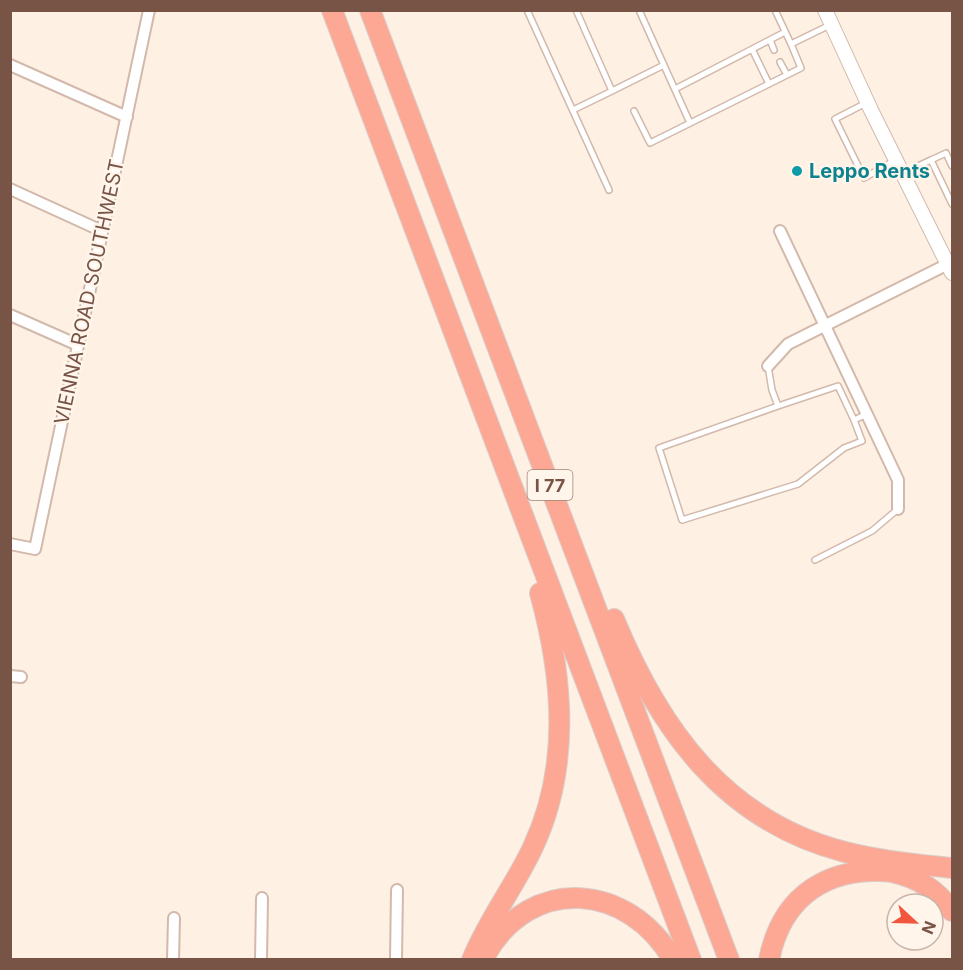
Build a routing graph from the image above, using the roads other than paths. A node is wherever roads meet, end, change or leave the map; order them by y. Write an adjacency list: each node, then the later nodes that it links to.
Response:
1 (149, 10): 25 (street, VIENNA ROAD SOUTHWEST)
2 (332, 10): 42 (highway, I 77)
3 (370, 10): 38 (highway, I 77)
4 (527, 10): 23 (lane)
5 (576, 10): 21 (lane)
6 (639, 10): 17 (lane)
7 (775, 10): 10 (lane)
8 (825, 10): 9 (street)
9 (832, 24): 12 (lane); 22 (street)
10 (785, 32): 11 (lane); 12 (lane)
11 (770, 40): 13 (lane); 14 (lane)
12 (791, 44): 18 (lane)
13 (752, 49): 19 (lane); 20 (lane)
14 (774, 50)
15 (780, 62): 18 (lane)
16 (10, 65): 25 (street)
17 (664, 65): 20 (lane); 21 (lane)
18 (787, 75): 19 (lane)
19 (769, 84): 26 (lane)
20 (675, 89): 26 (lane)
21 (612, 91): 23 (lane)
22 (868, 102): 29 (street); 29 (lane)
23 (573, 110): 34 (lane)
24 (634, 111): 26 (lane)
25 (127, 117): 36 (street, VIENNA ROAD SOUTHWEST)
26 (690, 123)
27 (952, 150): 28 (lane)
28 (946, 153): 30 (lane); 31 (lane)
29 (896, 160): 32 (street)
30 (931, 160): 32 (lane); 35 (lane)
31 (952, 166)
32 (902, 173): 39 (street)
33 (10, 189): 36 (street)
34 (609, 190)
35 (952, 204)
36 (102, 231): 43 (street, VIENNA ROAD SOUTHWEST)
37 (780, 231): 41 (street)
38 (462, 252): 51 (highway); 65 (highway, I 77)
39 (950, 268): 41 (street)
40 (10, 315): 43 (street)
41 (825, 324): 44 (street); 46 (street)
42 (452, 329): 61 (highway); 64 (highway, I 77)
43 (78, 345): 49 (street, VIENNA ROAD SOUTHWEST)
44 (768, 366): 45 (lane)
45 (778, 406): 47 (lane); 47 (lane)
46 (867, 414): 47 (lane); 48 (street)
47 (854, 420)
48 (898, 509): 50 (lane)
49 (10, 544)
50 (815, 560)
51 (952, 868)
52 (892, 872): 53 (highway); 56 (highway); 66 (highway)
53 (952, 879)
54 (397, 890): 60 (street)
55 (262, 898): 59 (street)
56 (952, 911)
57 (174, 918): 58 (street)
58 (173, 960)
59 (261, 960)
60 (396, 960)
61 (472, 960)
62 (484, 960): 63 (highway)
63 (674, 960)
64 (690, 960)
65 (729, 960)
66 (769, 960)

